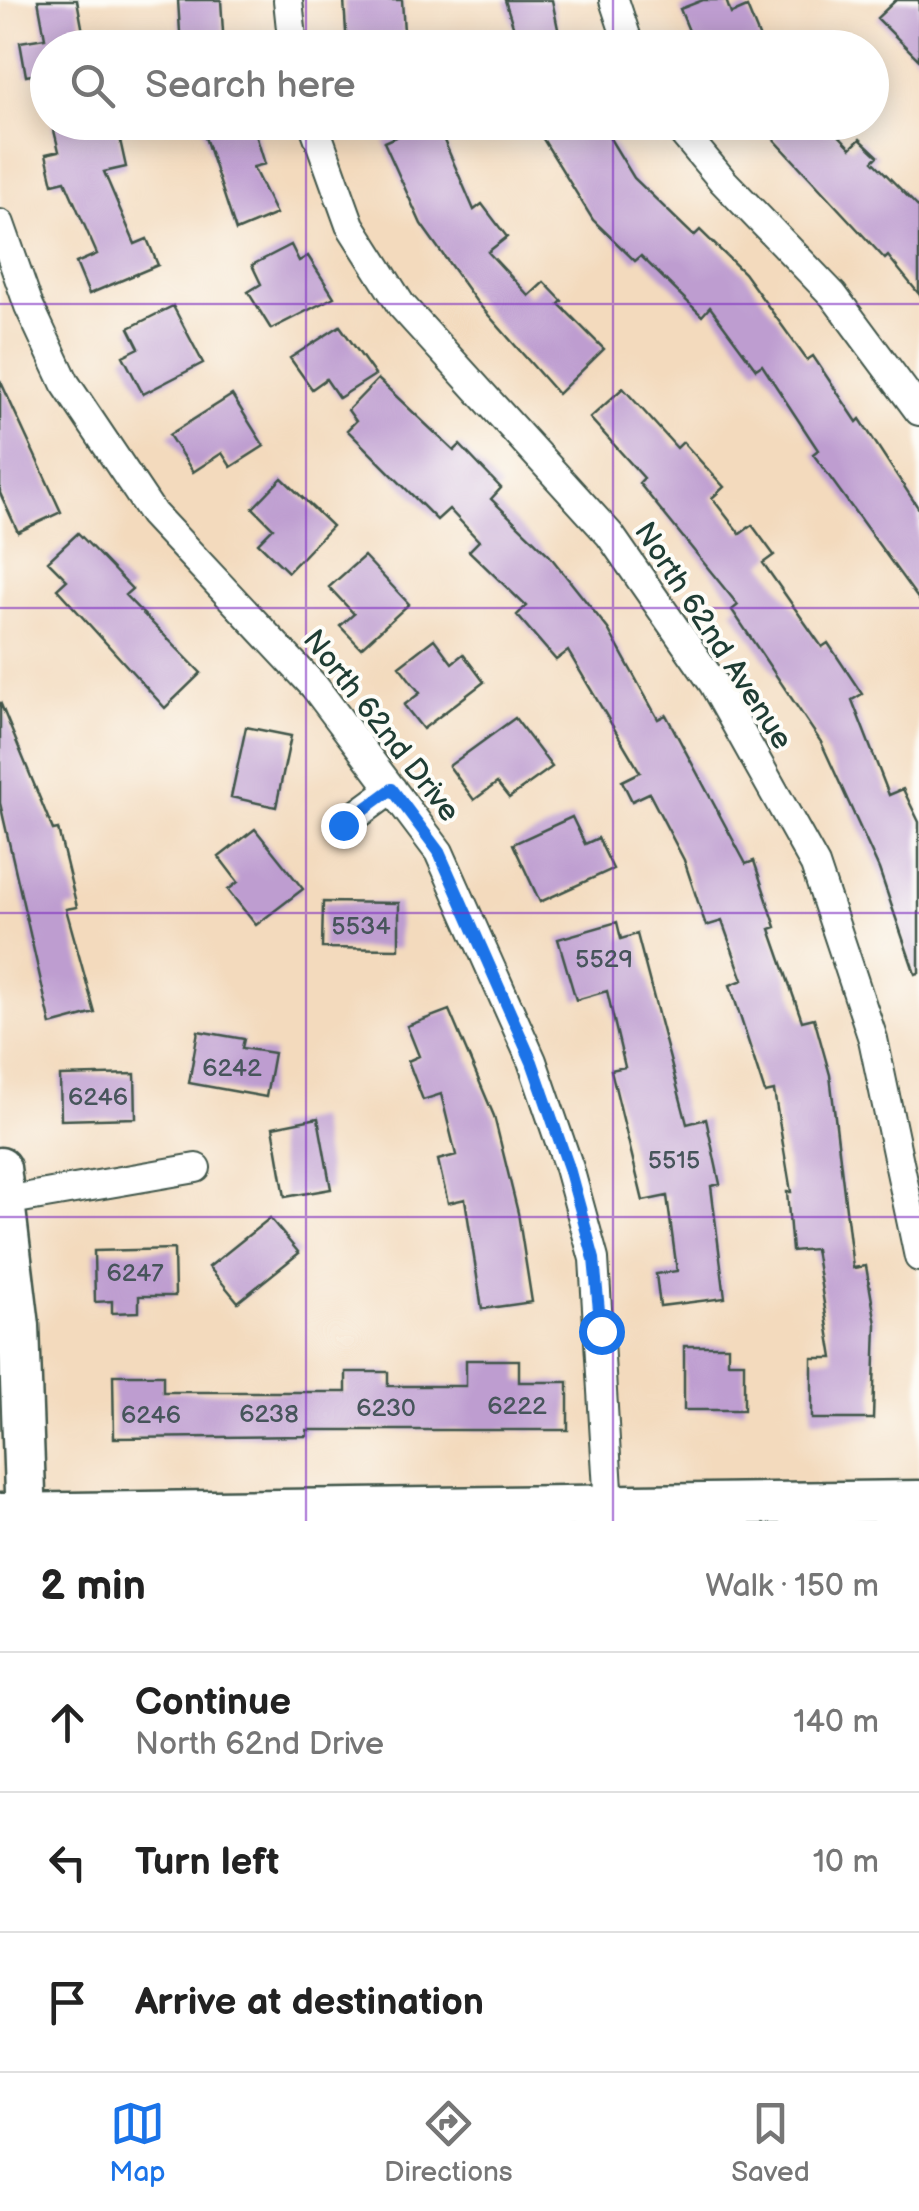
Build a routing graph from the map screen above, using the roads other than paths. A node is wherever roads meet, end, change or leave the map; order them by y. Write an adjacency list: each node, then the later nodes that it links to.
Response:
1 (288, 0): 3 (street)
2 (614, 0): 4 (street)
3 (290, 30)
4 (624, 30)
5 (319, 140): 13 (street, North 62nd Avenue)
6 (689, 140): 8 (street)
7 (0, 224): 9 (street, North 62nd Drive)
8 (919, 410)
9 (392, 789): 10 (street); 15 (street, North 62nd Drive)
10 (343, 825)
11 (196, 1168): 12 (street)
12 (2, 1184): 16 (street)
13 (919, 1258)
14 (919, 1501): 15 (street)
15 (610, 1506): 16 (street)
16 (18, 1516)

